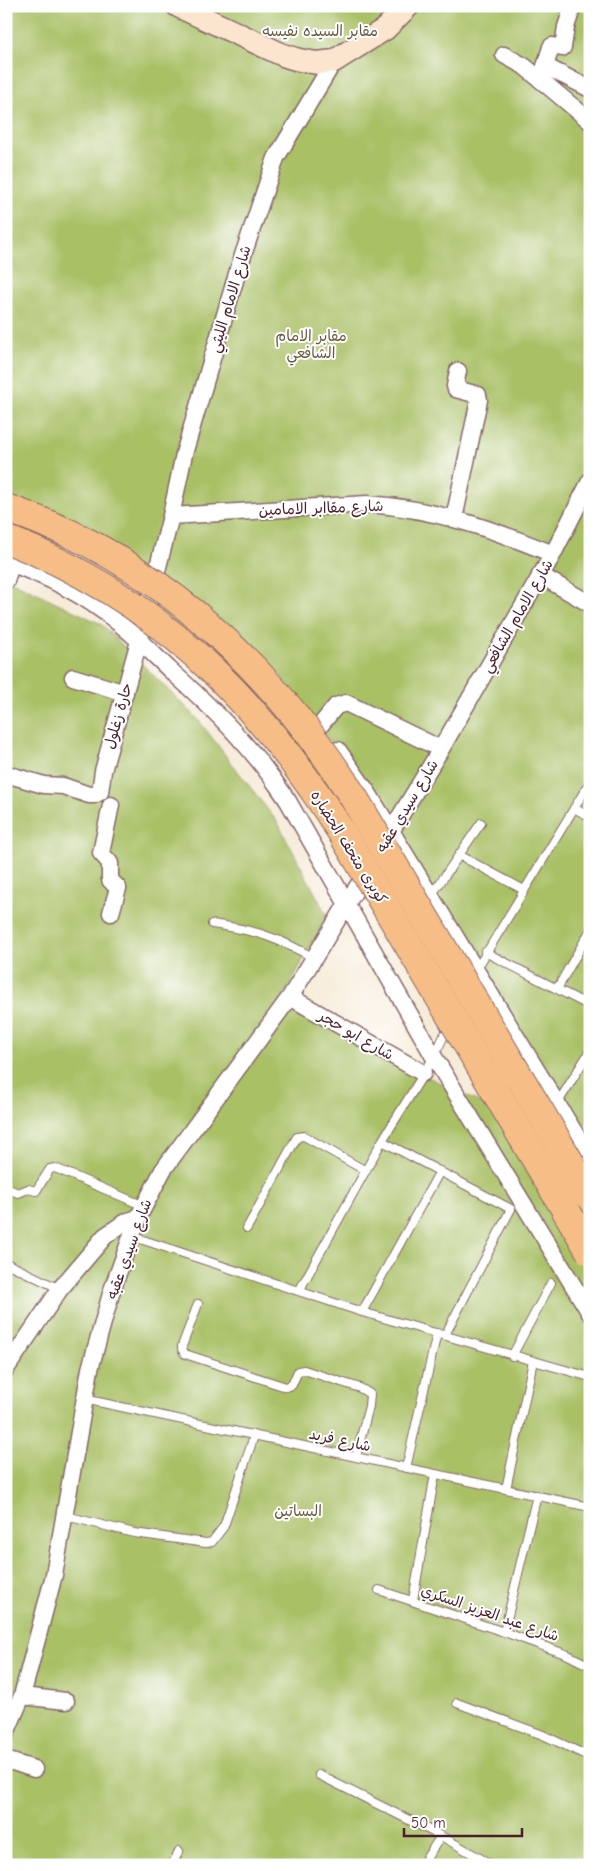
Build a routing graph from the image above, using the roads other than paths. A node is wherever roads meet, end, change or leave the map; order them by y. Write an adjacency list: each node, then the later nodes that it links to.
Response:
1 (178, 6): 5 (street)
2 (408, 6): 5 (street, شارع الامام الليثي)
3 (574, 6): 6 (street)
4 (504, 55): 6 (street)
5 (334, 62): 13 (street, شارع الامام الليثي)
6 (543, 73): 7 (street); 8 (street)
7 (589, 86)
8 (590, 121)
9 (458, 372): 14 (street)
10 (590, 480): 15 (street, شارع الامام الشافعي)
11 (6, 497): 18 (street)
12 (6, 508): 57 (highway, كوبرى متحف الحضاره, bridge)
13 (171, 516): 14 (street, شارع مقاابر الامامين); 18 (street, شارع الامام الليثي)
14 (454, 519): 15 (street, شارع مقاابر الامامين)
15 (553, 554): 17 (street, شارع الامام الشافعي)
16 (8, 555): 19 (street); 21 (street); 61 (highway, كوبرى متحف الحضاره, bridge)
17 (540, 575): 20 (street); 25 (street, شارع الامام الشافعي)
18 (156, 577): 21 (street, شارع الامام الليثي); 24 (street)
19 (6, 581)
20 (590, 604)
21 (140, 641): 23 (street, حارة زغلول); 36 (street)
22 (74, 677): 23 (street)
23 (125, 693): 28 (street, حارة زغلول)
24 (319, 727): 25 (street); 32 (street)
25 (441, 749): 32 (street, شارع سيدي عقبه)
26 (6, 774): 28 (street)
27 (590, 782): 29 (lane)
28 (100, 792): 37 (street)
29 (574, 808): 30 (lane); 34 (lane)
30 (590, 817)
31 (481, 823): 33 (lane)
32 (392, 832): 35 (street); 36 (street, شارع سيدي عقبه)
33 (459, 855): 34 (lane); 35 (lane)
34 (524, 890): 40 (lane)
35 (431, 896): 42 (street)
36 (347, 903): 41 (street, شارع سيدي عقبه); 49 (street)
37 (111, 913)
38 (212, 924): 41 (lane)
39 (590, 931): 43 (lane)
40 (485, 952): 42 (lane); 43 (lane)
41 (314, 958): 45 (street, شارع سيدي عقبه)
42 (476, 970): 44 (lane); 51 (street)
43 (557, 989): 46 (lane)
44 (463, 996)
45 (290, 997): 50 (street, شارع ابو حجر); 58 (street, شارع سيدي عقبه)
46 (590, 1006)
47 (455, 1014): 49 (lane)
48 (590, 1051): 51 (lane)
49 (434, 1057): 50 (lane); 68 (street)
50 (423, 1073): 52 (lane)
51 (558, 1104): 53 (street)
52 (382, 1141): 54 (lane); 55 (lane)
53 (589, 1156)
54 (366, 1171): 59 (lane); 65 (lane)
55 (440, 1171): 67 (lane); 70 (lane)
56 (6, 1188): 58 (lane)
57 (590, 1196)
58 (141, 1212): 60 (street, شارع سيدي عقبه); 64 (street)
59 (247, 1228)
60 (131, 1236): 65 (lane); 76 (street, شارع سيدي عقبه)
61 (590, 1251)
62 (6, 1263): 64 (lane)
63 (551, 1283): 72 (lane)
64 (60, 1289): 71 (street)
65 (299, 1291): 67 (lane)
66 (198, 1304): 78 (lane)
67 (362, 1312): 69 (lane)
68 (590, 1313)
69 (437, 1333): 70 (lane); 79 (lane)
70 (445, 1335): 72 (lane)
71 (11, 1352): 74 (street)
72 (512, 1356): 73 (lane)
73 (534, 1361): 75 (lane); 81 (lane)
74 (6, 1369)
75 (590, 1377)
76 (84, 1399): 77 (lane, شارع فريد); 84 (street, شارع سيدي عقبه)
77 (254, 1436): 78 (lane, شارع فريد); 84 (lane)
78 (356, 1457): 79 (lane, شارع فريد)
79 (406, 1468): 80 (lane, شارع فريد)
80 (436, 1474): 81 (lane, شارع فريد); 86 (lane)
81 (506, 1489): 82 (lane, شارع فريد)
82 (538, 1496): 83 (lane, شارع فريد); 87 (lane)
83 (590, 1506)
84 (66, 1516): 89 (street, شارع سيدي عقبه)
85 (379, 1590): 86 (lane, شارع عبد العزيز السكري)
86 (413, 1600): 87 (lane, شارع عبد العزيز السكري)
87 (504, 1632): 88 (lane, شارع عبد العزيز السكري)
88 (590, 1666)
89 (22, 1696): 90 (street); 92 (street, شارع سيدي عقبه)
90 (66, 1701)
91 (457, 1703): 93 (lane)
92 (6, 1733)
93 (590, 1757)
94 (6, 1760): 95 (street)
95 (34, 1769)
96 (319, 1775): 97 (lane)
97 (441, 1836): 100 (lane); 101 (lane)
98 (179, 1851): 99 (lane)
99 (172, 1865)
100 (422, 1865)
101 (492, 1865)

